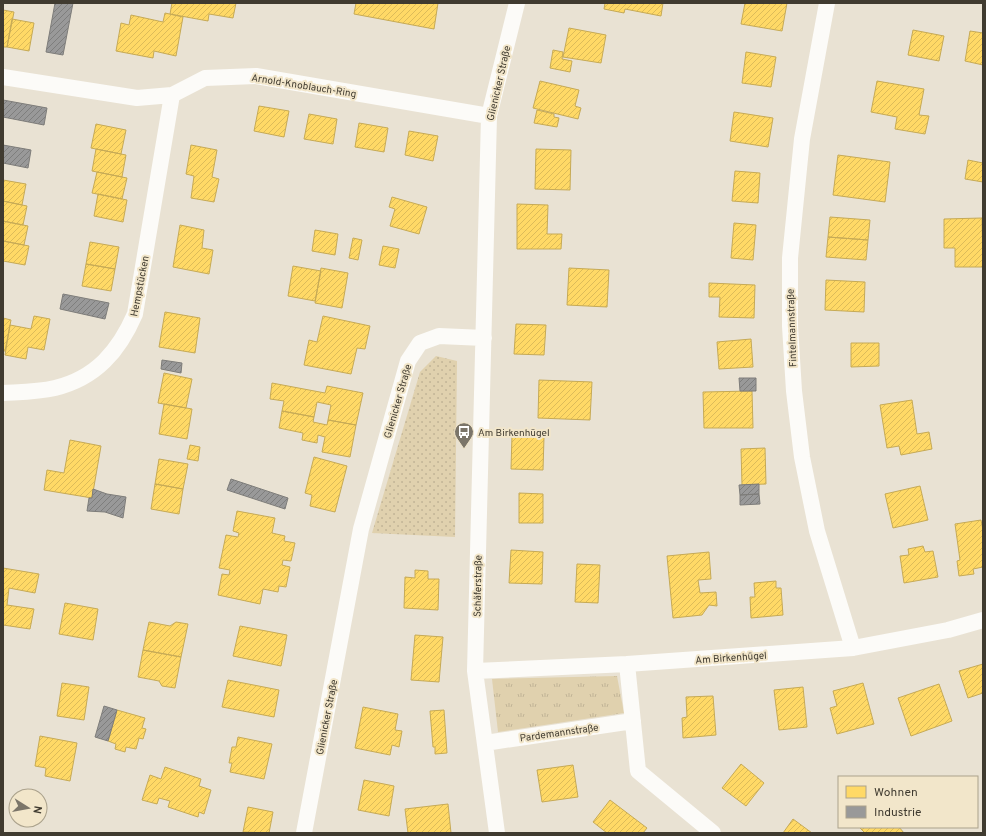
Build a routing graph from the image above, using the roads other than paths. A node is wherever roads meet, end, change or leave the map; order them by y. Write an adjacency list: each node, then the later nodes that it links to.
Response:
1 (517, 3): 5 (street, Glienicker Straße)
2 (827, 3): 9 (street, Fintelmannstraße)
3 (3, 77): 4 (street, Arnold-Knoblauch-Ring)
4 (172, 95): 5 (street, Arnold-Knoblauch-Ring); 7 (street, Hempstücken)
5 (489, 116): 6 (street, Glienicker Straße)
6 (484, 338): 11 (street, Schäferstraße); 14 (street, Glienicker Straße)
7 (3, 393)
8 (983, 620): 9 (street, Am Birkenhügel)
9 (854, 648): 10 (street, Am Birkenhügel)
10 (626, 664): 11 (street, Am Birkenhügel); 12 (street)
11 (475, 671): 13 (street, Schäferstraße)
12 (633, 721): 13 (street, Pardemannstraße); 16 (street)
13 (485, 743): 15 (street, Schäferstraße)
14 (304, 833)
15 (497, 833)
16 (713, 833)

